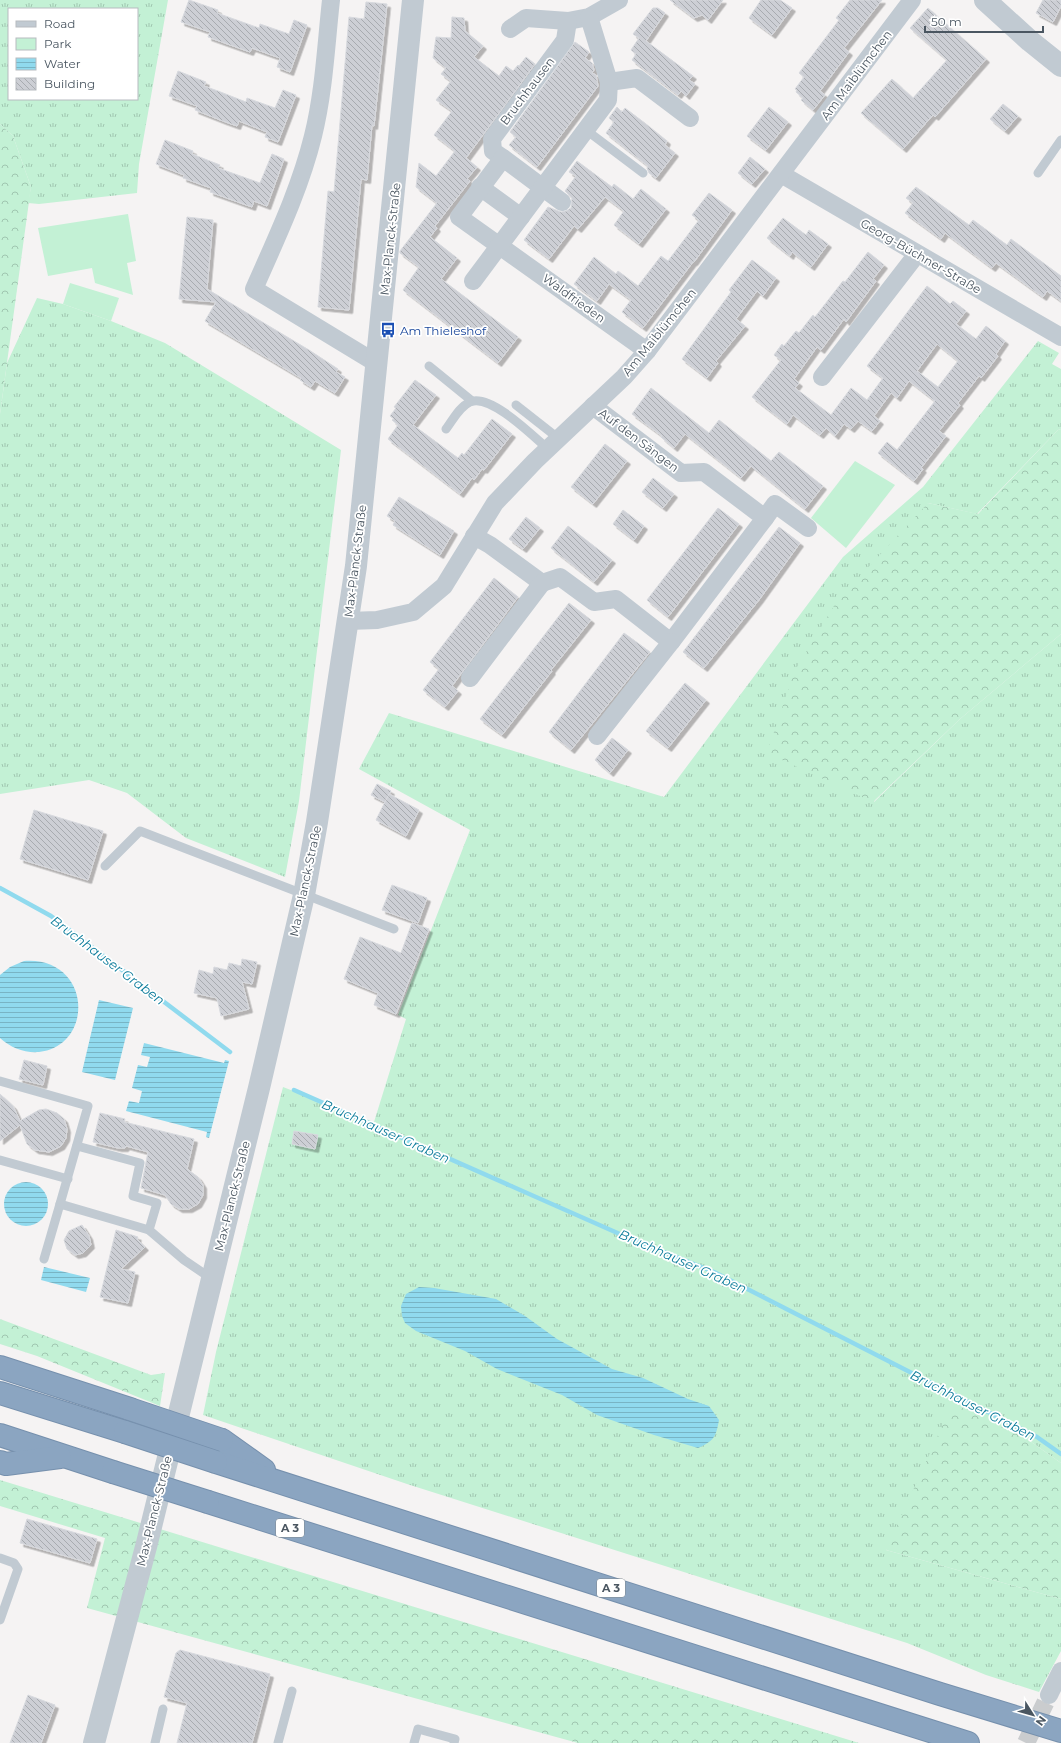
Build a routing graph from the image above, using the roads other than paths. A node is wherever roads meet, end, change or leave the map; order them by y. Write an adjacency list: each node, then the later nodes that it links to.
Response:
1 (331, 0): 27 (street)
2 (414, 0): 27 (street, Max-Planck-Straße)
3 (618, 0): 6 (street)
4 (912, 0): 17 (street, Am Maiblümchen)
5 (985, 0): 9 (street)
6 (589, 17): 7 (street); 10 (street)
7 (568, 21): 8 (street); 14 (street, Bruchhausen)
8 (510, 29)
9 (1061, 66)
10 (609, 82): 11 (street); 12 (street)
11 (690, 118)
12 (586, 130): 15 (lane); 19 (street)
13 (1061, 140): 16 (lane)
14 (503, 158): 18 (street, Waldfrieden); 19 (street)
15 (643, 173)
16 (1038, 173)
17 (781, 174): 23 (street, Georg-Büchner-Straße); 26 (street, Am Maiblümchen)
18 (480, 187): 21 (street); 22 (street, Waldfrieden)
19 (543, 189): 20 (street); 21 (street)
20 (562, 202)
21 (522, 217): 22 (street)
22 (500, 246): 24 (street); 26 (street, Waldfrieden)
23 (917, 254): 25 (street, Georg-Büchner-Straße); 29 (street)
24 (473, 281)
25 (1061, 337)
26 (647, 351): 32 (street, Am Maiblümchen)
27 (376, 363): 39 (street, Max-Planck-Straße)
28 (429, 366): 30 (lane)
29 (822, 377)
30 (472, 401): 33 (lane); 34 (lane)
31 (516, 405): 34 (lane)
32 (593, 406): 34 (street, Am Maiblümchen); 35 (street, Auf den Sängen)
33 (446, 429)
34 (553, 444): 37 (street, Am Maiblümchen)
35 (765, 518): 36 (street); 40 (street)
36 (808, 528)
37 (474, 536): 38 (street); 39 (street, Am Maiblümchen)
38 (542, 583): 40 (street); 41 (street)
39 (348, 621): 44 (street, Max-Planck-Straße)
40 (670, 642): 42 (street)
41 (470, 678)
42 (597, 736)
43 (105, 866): 44 (lane)
44 (304, 895): 45 (lane); 53 (street, Max-Planck-Straße)
45 (394, 929)
46 (0, 1081): 47 (lane)
47 (77, 1146): 49 (lane); 51 (lane)
48 (0, 1160): 49 (lane)
49 (68, 1179): 50 (lane)
50 (60, 1204): 51 (lane); 52 (lane)
51 (149, 1230): 53 (lane)
52 (44, 1259)
53 (212, 1279): 67 (street, Max-Planck-Straße)
54 (0, 1367): 59 (highway, bridge)
55 (0, 1392): 59 (highway, A 3, bridge)
56 (0, 1435): 57 (highway, A 3)
57 (67, 1456): 58 (highway); 72 (highway, A 3, bridge)
58 (0, 1462)
59 (281, 1483): 66 (highway, A 3)
60 (0, 1558): 61 (lane)
61 (0, 1620)
62 (1061, 1671): 64 (street)
63 (292, 1691): 69 (lane)
64 (1050, 1695)
65 (163, 1709): 68 (lane)
66 (1061, 1731)
67 (94, 1743)
68 (155, 1743)
69 (278, 1743)
70 (414, 1743): 71 (lane)
71 (454, 1743)
72 (968, 1743)

